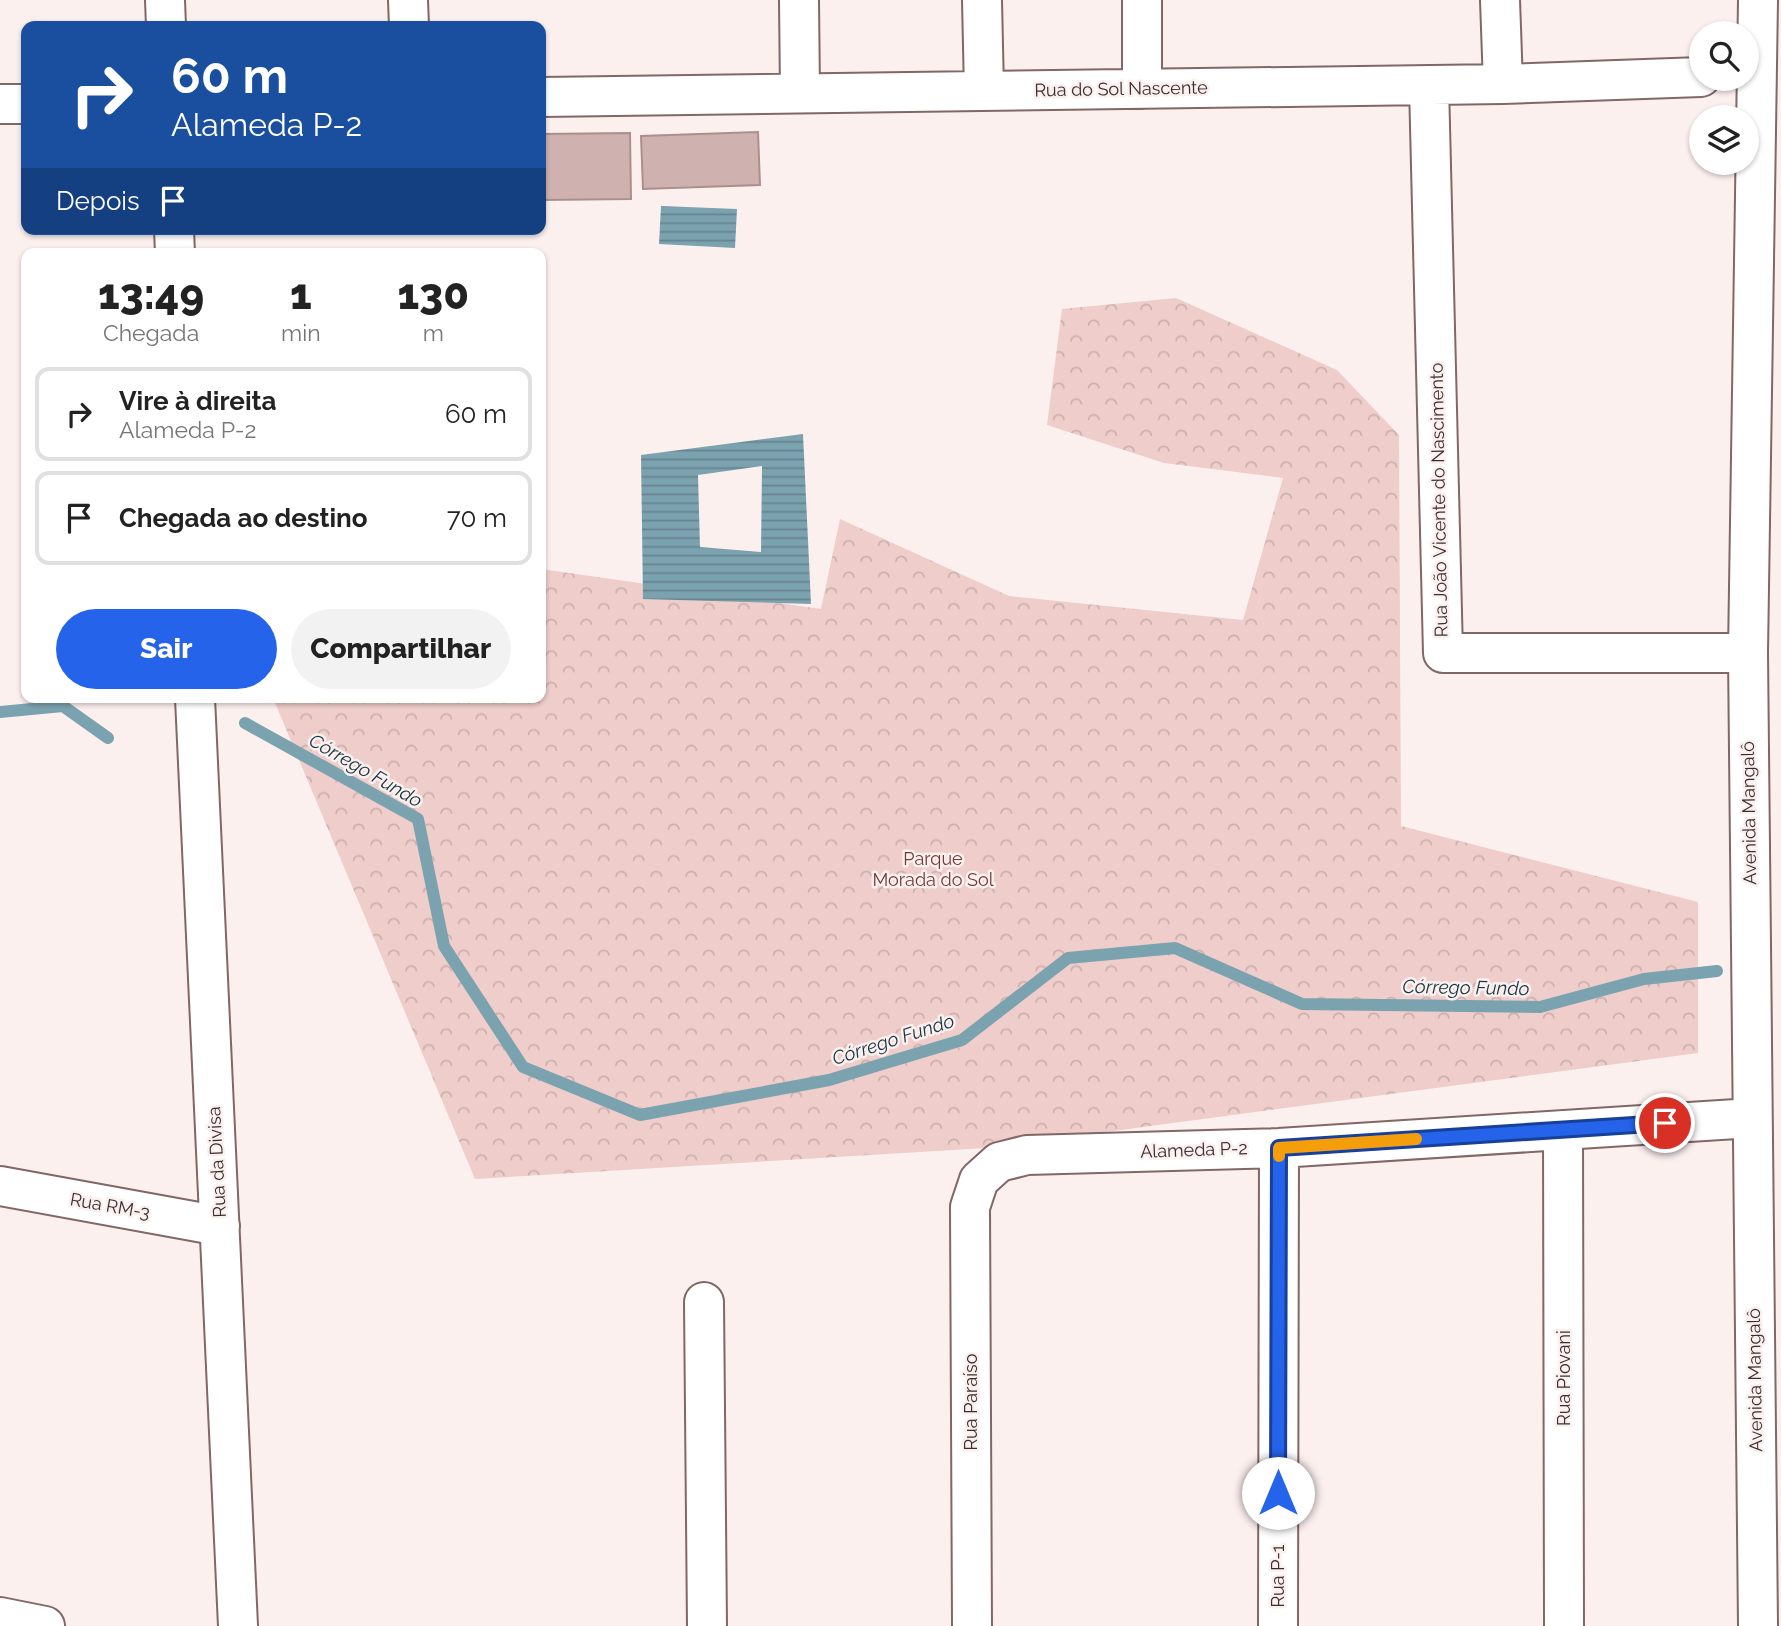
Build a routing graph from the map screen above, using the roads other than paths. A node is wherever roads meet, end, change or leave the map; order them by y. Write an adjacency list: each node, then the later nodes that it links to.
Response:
1 (165, 0): 8 (street)
2 (408, 0): 9 (street)
3 (799, 0): 16 (street)
4 (982, 0): 15 (street)
5 (1142, 0): 14 (street)
6 (1500, 0): 12 (street)
7 (1758, 0): 10 (street, Avenida Mangalô)
8 (166, 21)
9 (408, 21)
10 (1762, 75): 20 (street, Avenida Mangalô)
11 (1689, 77): 12 (street, Rua do Sol Nascente)
12 (1503, 84): 13 (street, Rua do Sol Nascente)
13 (1429, 85): 14 (street, Rua do Sol Nascente); 20 (street, Rua João Vicente do Nascimento)
14 (1142, 89): 15 (street, Rua do Sol Nascente)
15 (984, 91): 16 (street, Rua do Sol Nascente)
16 (800, 93): 17 (street, Rua do Sol Nascente)
17 (546, 97)
18 (0, 104): 19 (street)
19 (21, 104)
20 (1748, 653): 22 (street, Avenida Mangalô)
21 (195, 703): 27 (street, Rua da Divisa)
22 (1752, 1118): 23 (street, Alameda P-2); 36 (street, Avenida Mangalô)
23 (1563, 1130): 24 (street, Alameda P-2); 35 (street, Rua Piovani)
24 (1279, 1148): 25 (street, Alameda P-2); 34 (street, Rua P-1)
25 (979, 1180): 33 (street, Rua Paraíso)
26 (0, 1185): 27 (street, Rua RM-3)
27 (220, 1226): 31 (street, Rua da Divisa)
28 (705, 1302): 32 (street)
29 (0, 1617): 30 (street)
30 (45, 1626)
31 (238, 1626)
32 (707, 1626)
33 (972, 1626)
34 (1278, 1626)
35 (1564, 1626)
36 (1758, 1626)

